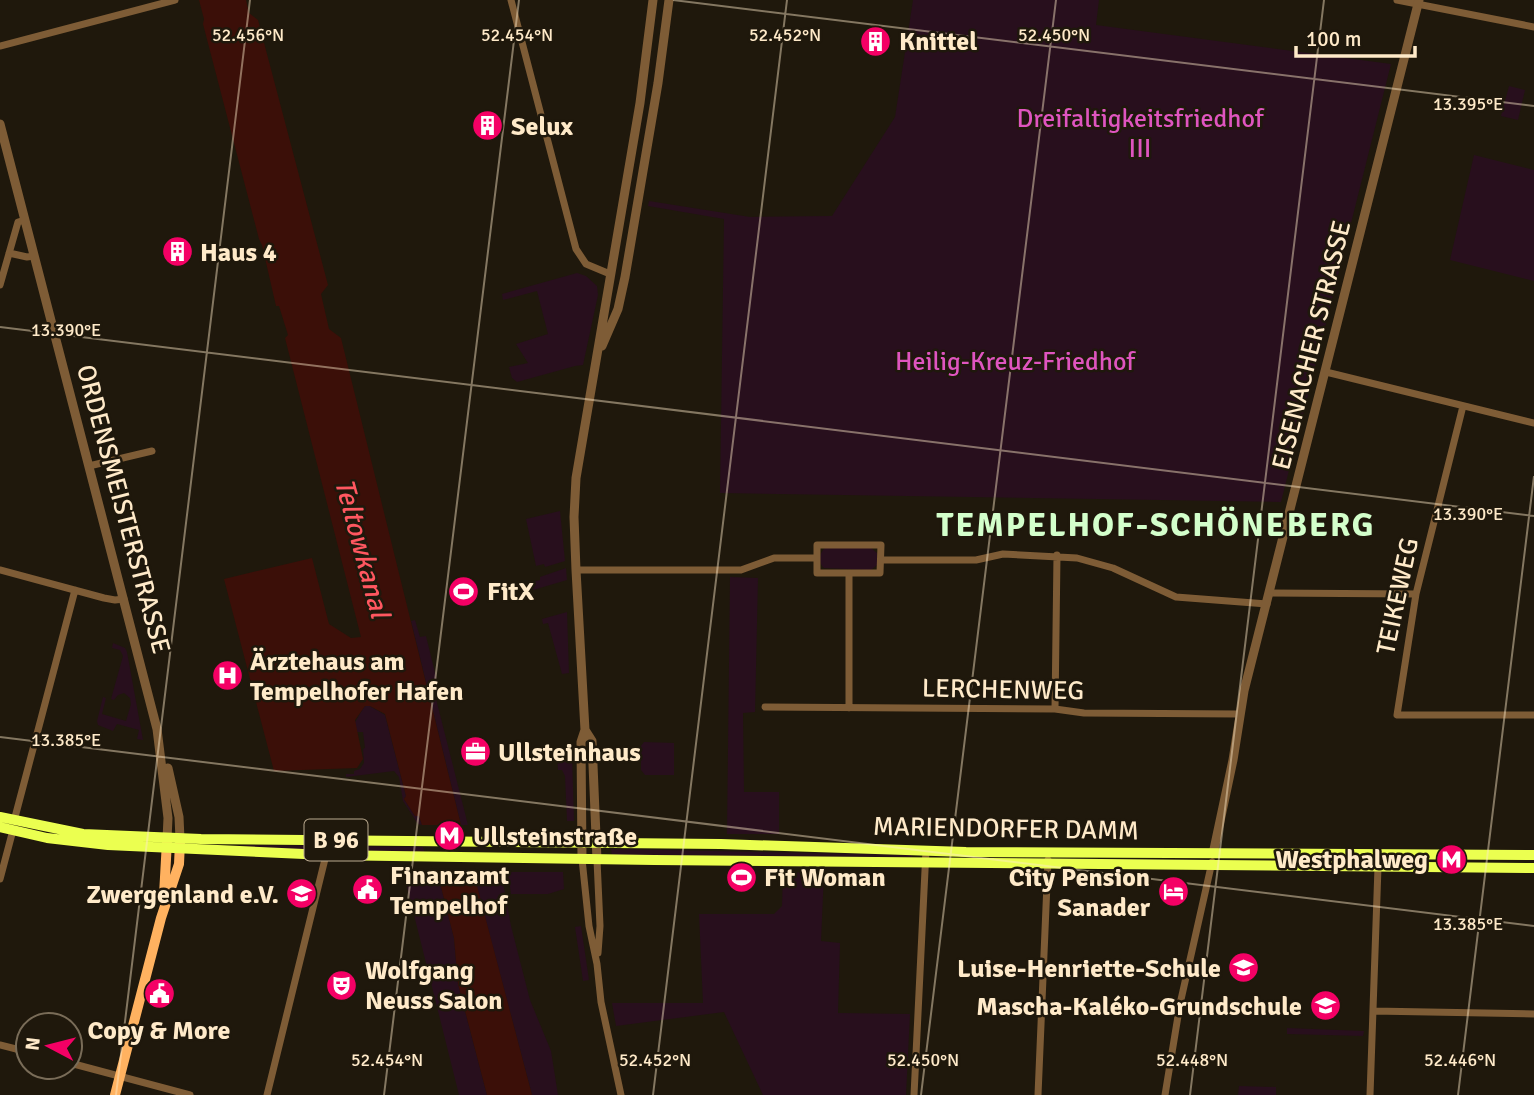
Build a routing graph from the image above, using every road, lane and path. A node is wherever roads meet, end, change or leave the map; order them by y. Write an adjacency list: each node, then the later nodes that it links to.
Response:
1 (174, 0): 8 (street)
2 (511, 0): 15 (street)
3 (653, 0): 10 (street)
4 (669, 0): 11 (street)
5 (1397, 0): 6 (street)
6 (1419, 3): 7 (street); 19 (street, EISENACHER STRASSE)
7 (1534, 27)
8 (0, 46)
9 (0, 124): 12 (street, ORDENSMEISTERSTRASSE)
10 (626, 181): 11 (street); 15 (street)
11 (642, 183): 16 (street)
12 (25, 220): 13 (street); 14 (street, ORDENSMEISTERSTRASSE)
13 (9, 253): 14 (street); 17 (street)
14 (34, 256): 23 (street, ORDENSMEISTERSTRASSE)
15 (610, 274): 16 (street); 18 (street)
16 (625, 277): 18 (street)
17 (0, 285)
18 (597, 357): 28 (street)
19 (1326, 372): 20 (street); 31 (street, EISENACHER STRASSE)
20 (1462, 406): 21 (street); 32 (street, TEIKEWEG)
21 (1534, 423)
22 (152, 451): 23 (street)
23 (89, 466): 33 (street, ORDENSMEISTERSTRASSE)
24 (1057, 555): 26 (street); 34 (street); 37 (street)
25 (817, 558): 26 (street); 28 (street); 29 (street)
26 (881, 560): 29 (street)
27 (0, 570): 30 (street)
28 (576, 570): 40 (street)
29 (849, 573): 36 (street)
30 (75, 590): 33 (street); 43 (street)
31 (1270, 593): 32 (street); 34 (street, EISENACHER STRASSE)
32 (1416, 594): 39 (street, TEIKEWEG)
33 (124, 599): 41 (street, ORDENSMEISTERSTRASSE)
34 (1267, 604): 38 (street, EISENACHER STRASSE)
35 (765, 707): 36 (street, LERCHENWEG)
36 (849, 708): 37 (street, LERCHENWEG)
37 (1055, 709): 38 (street, LERCHENWEG)
38 (1239, 714): 55 (street, EISENACHER STRASSE)
39 (1534, 715)
40 (585, 730): 45 (street); 46 (street)
41 (160, 744): 47 (street, ORDENSMEISTERSTRASSE); 48 (street, ORDENSMEISTERSTRASSE)
42 (0, 817): 43 (main road, B 96)
43 (14, 826): 44 (main road, B 96); 47 (main road, B 96); 59 (street)
44 (0, 827)
45 (583, 843): 46 (main road, MARIENDORFER DAMM / B 96); 48 (main road, MARIENDORFER DAMM / B 96); 53 (street)
46 (597, 843): 49 (main road, MARIENDORFER DAMM / B 96); 54 (street)
47 (167, 844): 48 (main road, B 96); 60 (main road)
48 (180, 844): 50 (main road, B 96); 60 (main road)
49 (926, 850): 52 (main road, MARIENDORFER DAMM / B 96); 56 (street)
50 (326, 855): 53 (main road, MARIENDORFER DAMM / B 96); 68 (street)
51 (1534, 855): 55 (main road, MARIENDORFER DAMM / B 96)
52 (1048, 858): 55 (main road, MARIENDORFER DAMM / B 96); 56 (main road, MARIENDORFER DAMM / B 96); 71 (street)
53 (582, 859): 54 (main road, MARIENDORFER DAMM / B 96); 61 (street)
54 (597, 860): 56 (main road, MARIENDORFER DAMM / B 96); 61 (street)
55 (1212, 860): 57 (main road, MARIENDORFER DAMM / B 96); 72 (street)
56 (925, 863): 70 (street)
57 (1378, 867): 58 (main road, MARIENDORFER DAMM / B 96); 62 (street)
58 (1534, 868)
59 (0, 879)
60 (161, 918): 65 (main road)
61 (597, 964): 69 (street)
62 (1373, 1011): 63 (street); 73 (street)
63 (1534, 1014)
64 (84, 1067): 65 (street)
65 (120, 1076): 66 (main road); 67 (street)
66 (115, 1095)
67 (190, 1095)
68 (267, 1095)
69 (621, 1095)
70 (915, 1095)
71 (1038, 1095)
72 (1165, 1095)
73 (1370, 1095)

